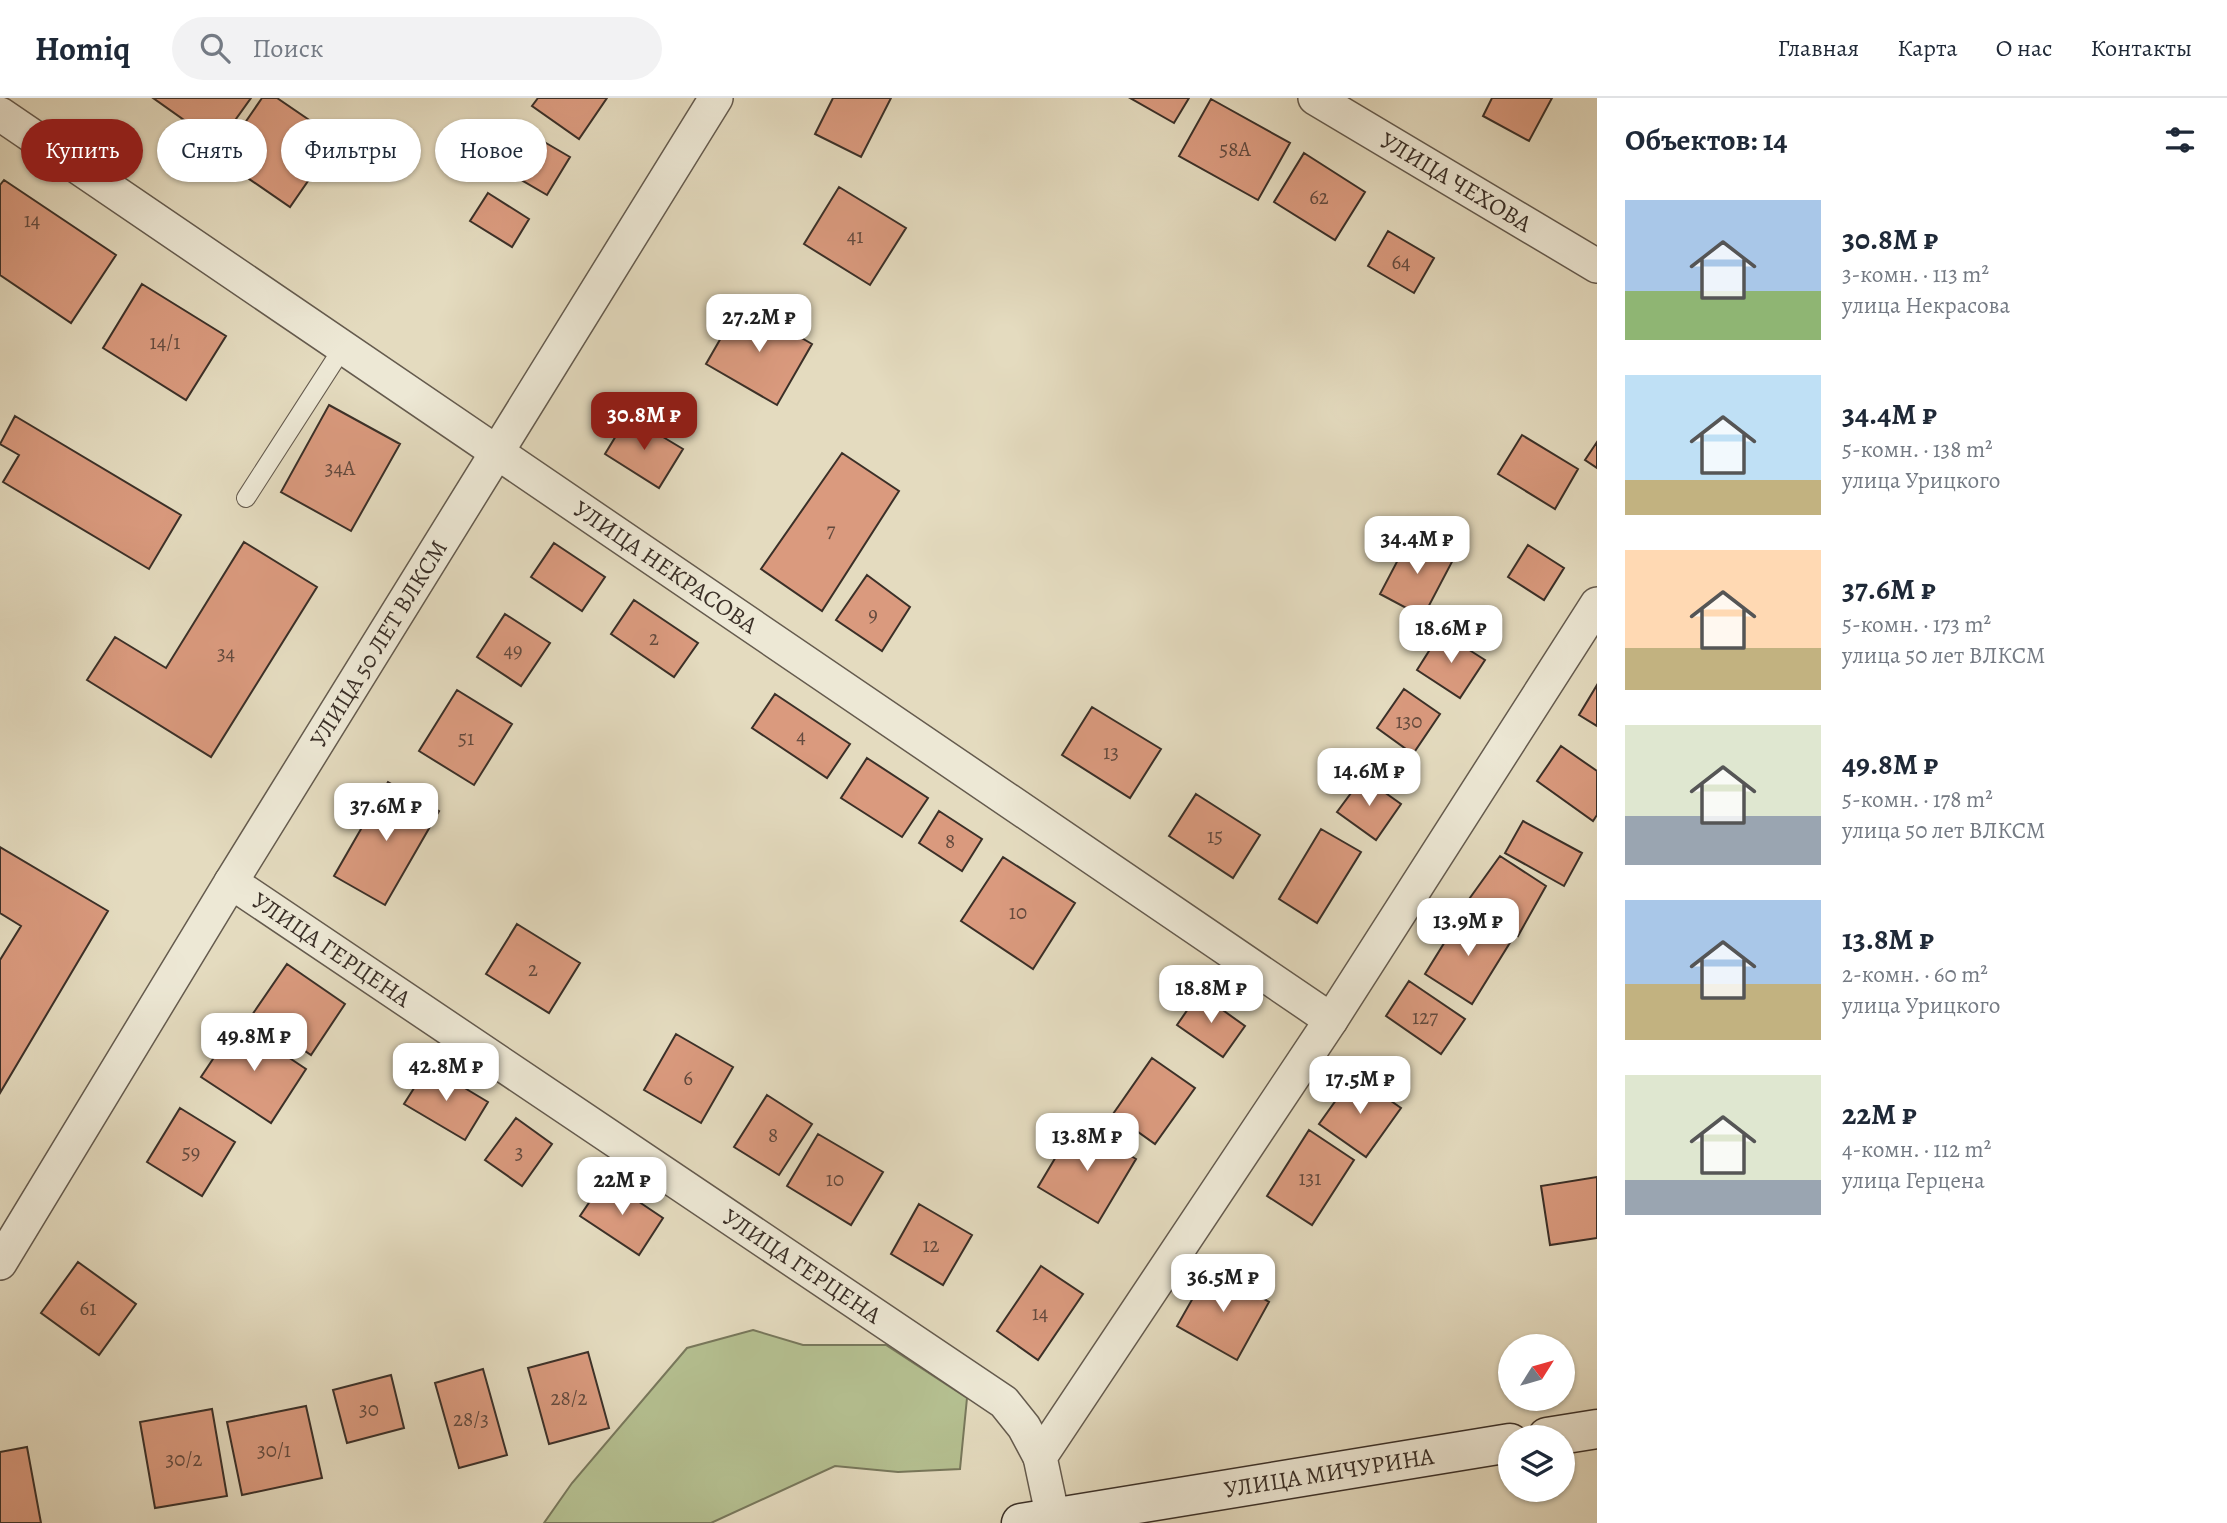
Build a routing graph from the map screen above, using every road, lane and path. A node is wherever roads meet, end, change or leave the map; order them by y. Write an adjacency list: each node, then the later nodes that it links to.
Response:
1 (716, 98): 6 (street, УЛИЦА 50 ЛЕТ ВЛКСМ)
2 (1315, 98): 4 (street, УЛИЦА ЧЕХОВА)
3 (0, 114): 5 (street, УЛИЦА НЕКРАСОВА)
4 (1597, 267)
5 (342, 349): 6 (street, УЛИЦА НЕКРАСОВА); 7 (lane)
6 (496, 453): 9 (street, УЛИЦА 50 ЛЕТ ВЛКСМ); 10 (street, УЛИЦА НЕКРАСОВА)
7 (246, 498)
8 (1597, 604): 10 (street)
9 (231, 882): 11 (street, УЛИЦА 50 ЛЕТ ВЛКСМ); 15 (street, УЛИЦА ГЕРЦЕНА)
10 (1331, 1020): 15 (street)
11 (0, 1264)
12 (1597, 1429): 13 (main road)
13 (1575, 1433)
14 (1498, 1445): 16 (main road, УЛИЦА МИЧУРИНА)
15 (1040, 1457): 16 (street, УЛИЦА ГЕРЦЕНА)
16 (1037, 1520)

